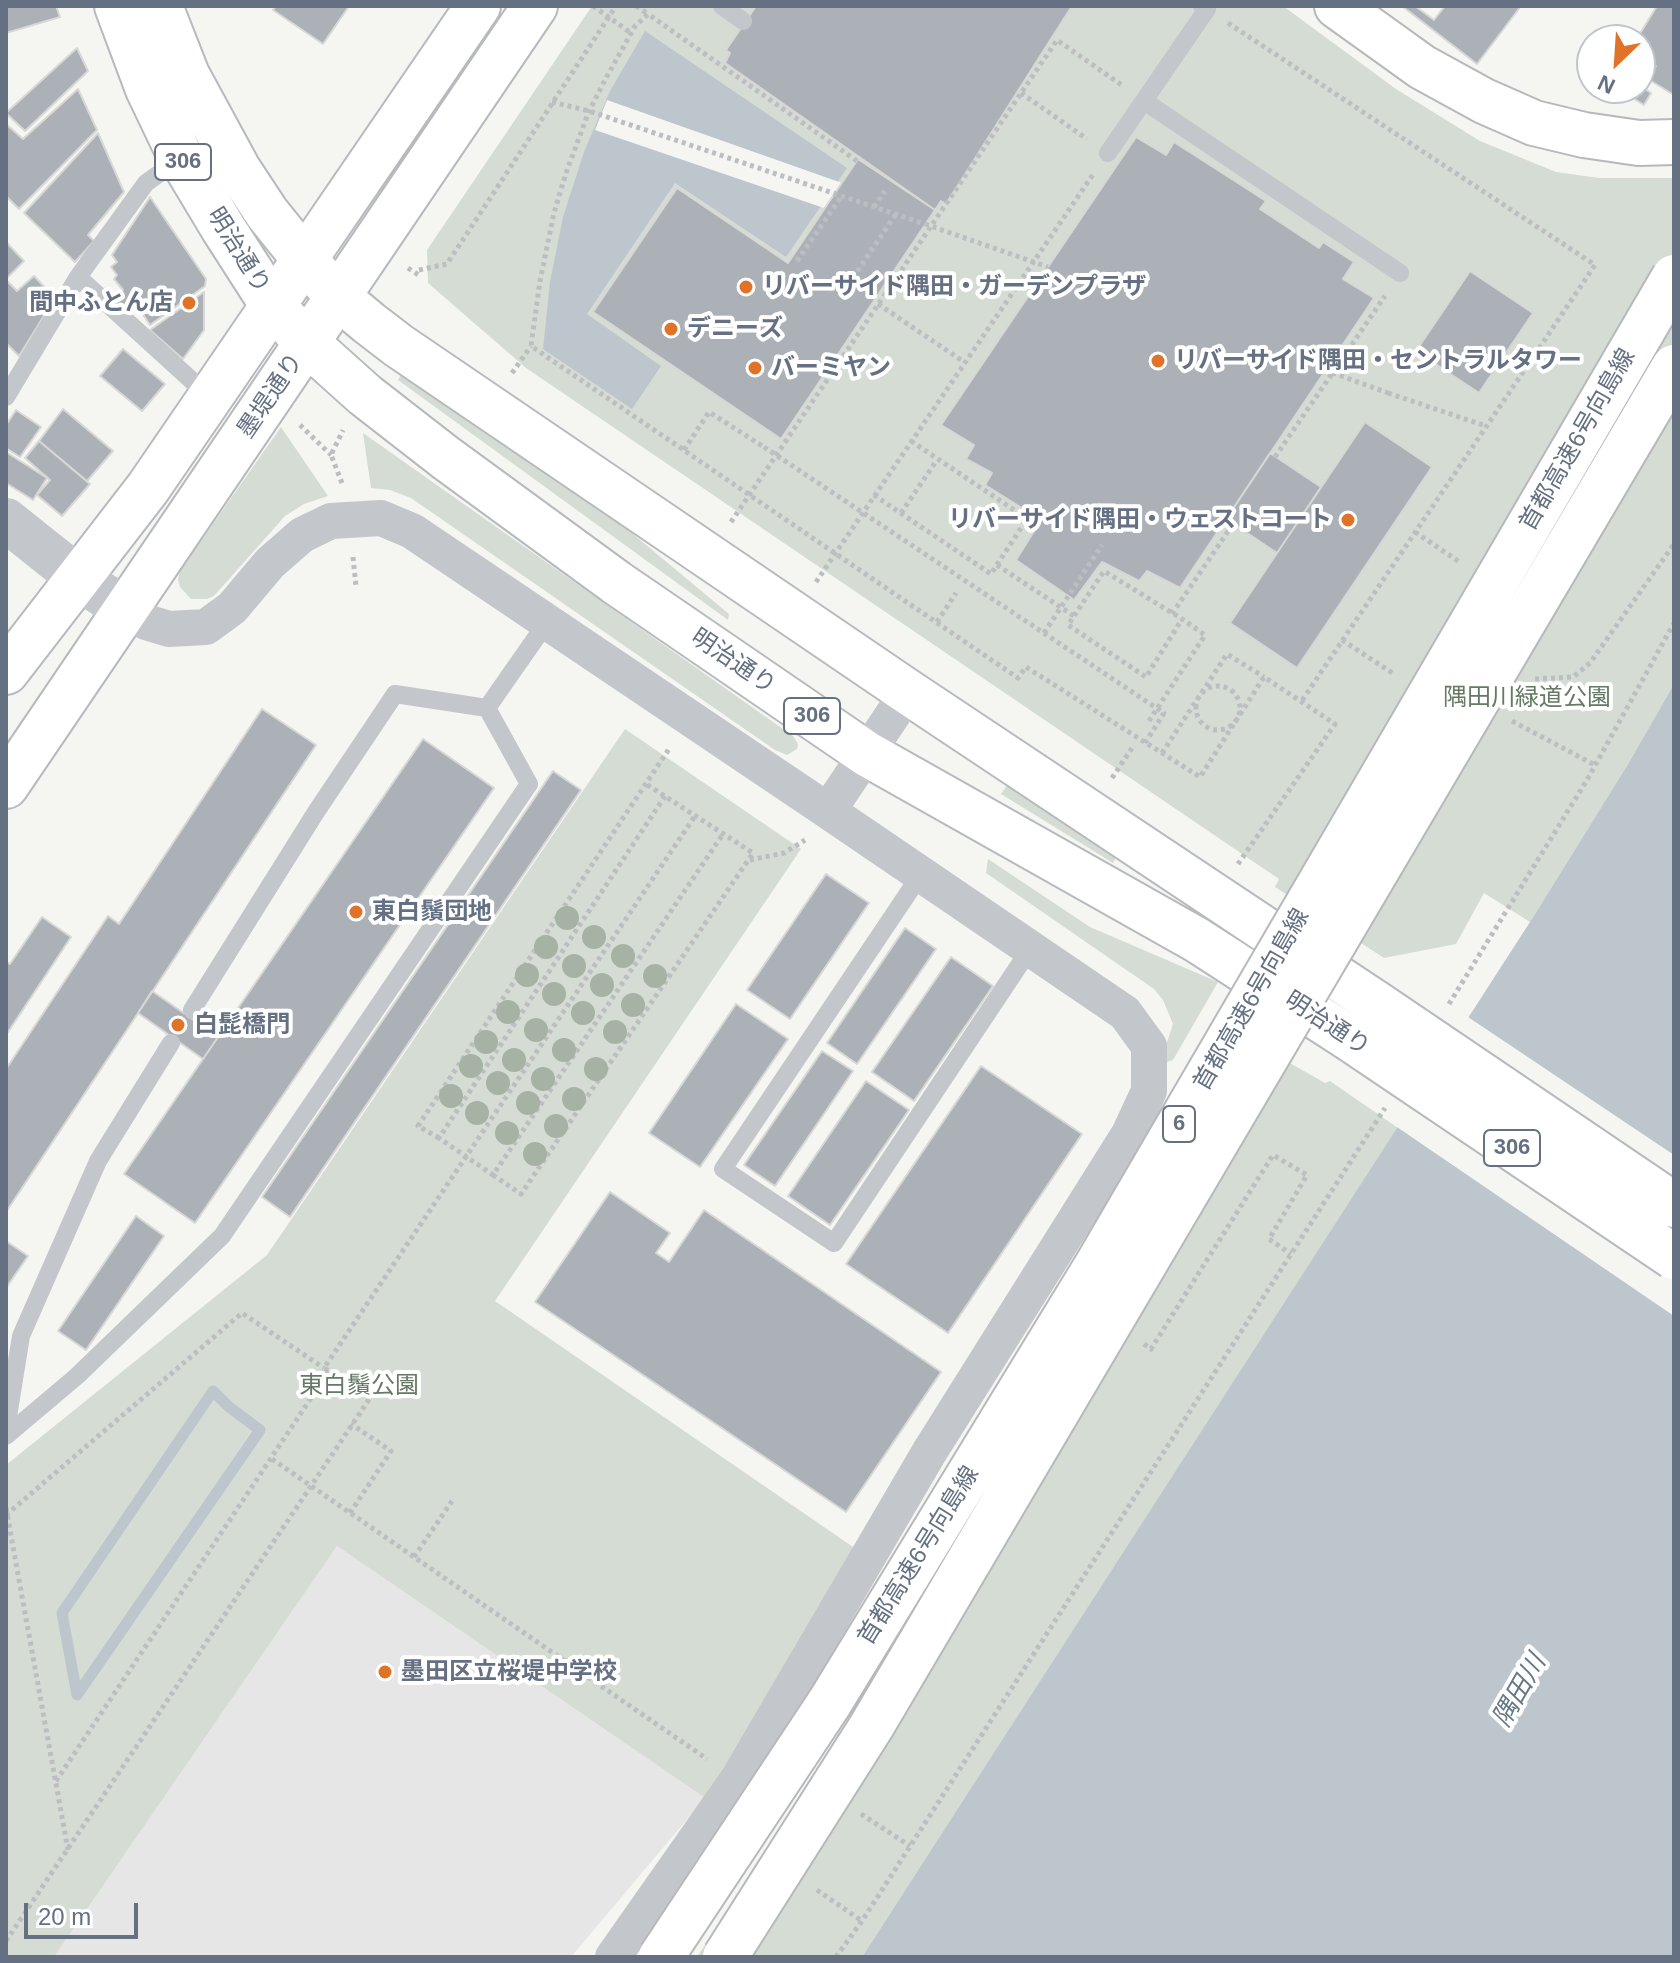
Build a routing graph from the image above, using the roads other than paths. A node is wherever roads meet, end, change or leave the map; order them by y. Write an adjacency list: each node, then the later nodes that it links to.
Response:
1 (117, 6): 10 (main road, 明治通り / 306)
2 (160, 6): 11 (main road, 明治通り / 306)
3 (478, 6): 11 (main road, 墨堤通り)
4 (535, 6): 15 (main road, 墨堤通り)
5 (1337, 6): 8 (main road)
6 (1205, 8): 7 (lane)
7 (1144, 101): 9 (lane); 12 (lane)
8 (1674, 142)
9 (1108, 153)
10 (181, 158): 13 (lane); 16 (main road, 明治通り / 306)
11 (304, 259): 15 (main road, 明治通り / 306); 16 (main road, 墨堤通り)
12 (1400, 273)
13 (78, 277): 19 (lane); 20 (lane)
14 (1674, 277): 40 (main road, 首都高速6号向島線 / 6, bridge)
15 (338, 297): 17 (main road, 墨堤通り); 26 (main road, 明治通り / 306)
16 (273, 306): 17 (main road, 明治通り / 306); 20 (main road, 墨堤通り)
17 (307, 343): 23 (main road, 墨堤通り); 28 (main road, 明治通り / 306)
18 (1674, 367): 41 (main road, 首都高速6号向島線 / 6, bridge)
19 (6, 397)
20 (211, 398): 22 (main road, 墨堤通り)
21 (6, 520): 22 (street)
22 (80, 579): 23 (street); 25 (main road, 墨堤通り)
23 (127, 611): 24 (street); 29 (main road, 墨堤通り)
24 (547, 622): 27 (lane); 30 (street)
25 (6, 672)
26 (908, 692): 28 (street); 35 (main road, 明治通り / 306, bridge)
27 (487, 708): 33 (lane); 38 (lane)
28 (867, 754): 30 (street); 36 (main road, 明治通り / 306, bridge)
29 (6, 786)
30 (828, 811): 31 (street)
31 (921, 874): 32 (street); 32 (lane)
32 (1030, 949): 39 (street)
33 (192, 1010)
34 (171, 1043): 37 (lane)
35 (1674, 1205)
36 (1674, 1257)
37 (6, 1429)
38 (6, 1436)
39 (613, 1957)
40 (661, 1957)
41 (725, 1957)

